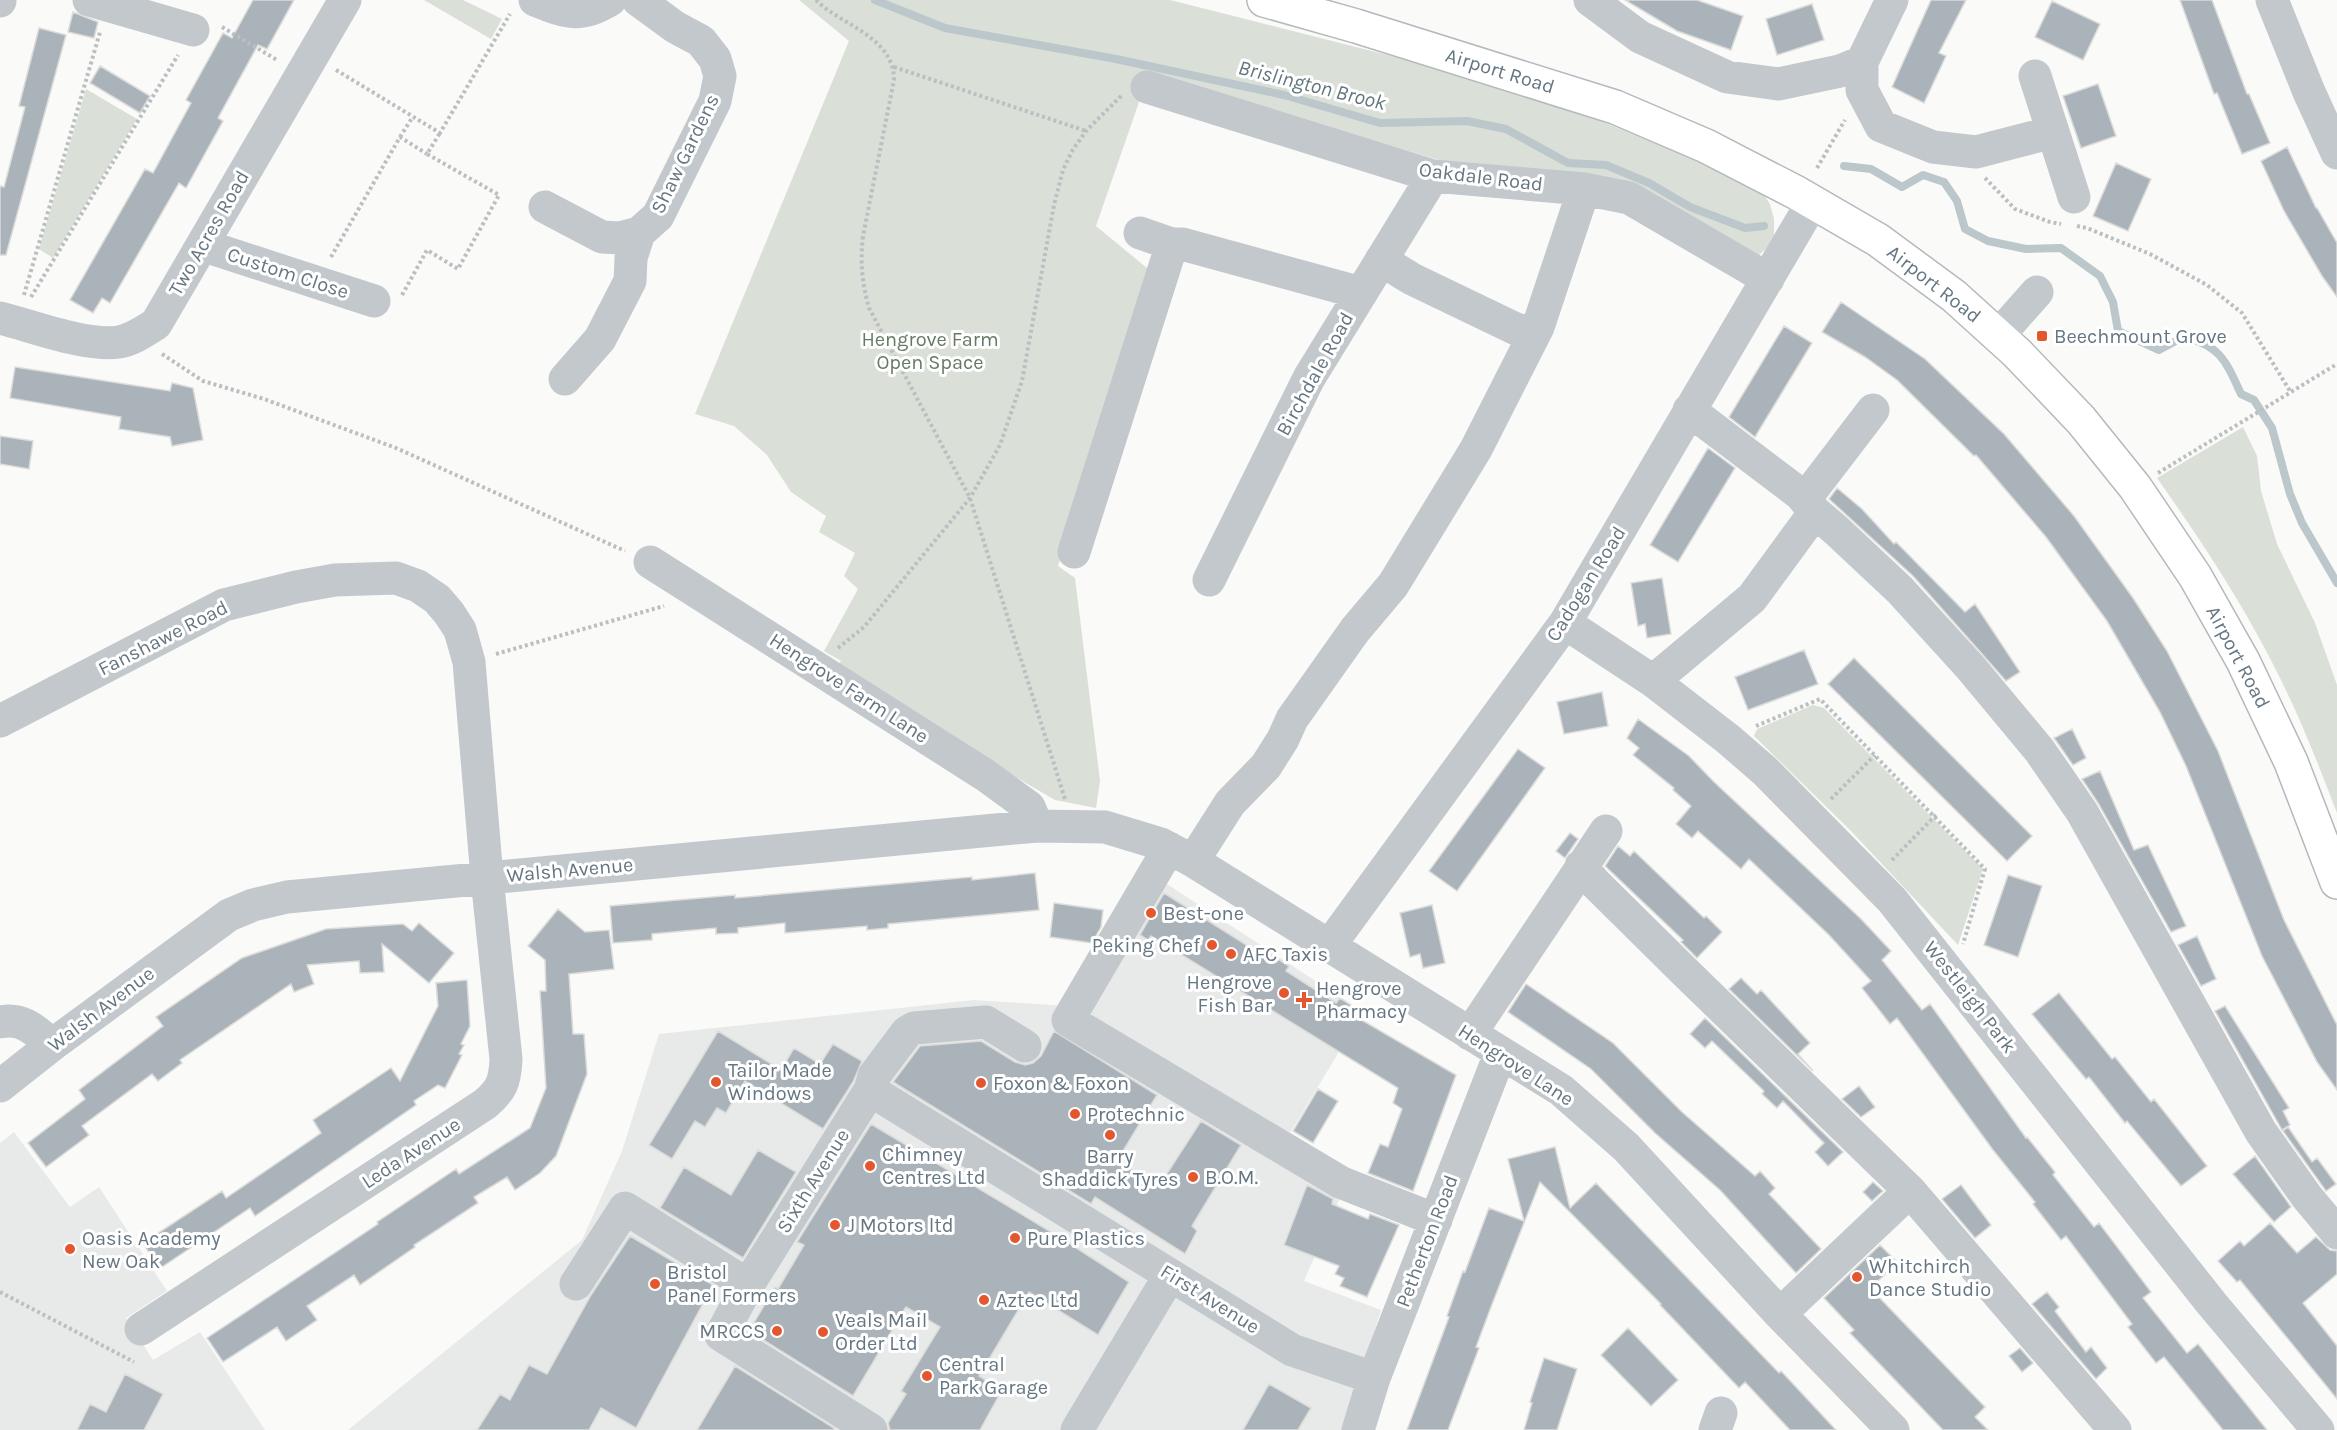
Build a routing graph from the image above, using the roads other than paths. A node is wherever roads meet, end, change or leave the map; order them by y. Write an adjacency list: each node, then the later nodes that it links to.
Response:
1 (345, 0): 26 (street, Two Acres Road)
2 (610, 0): 9 (street)
3 (638, 0): 23 (street, Shaw Gardens)
4 (1264, 0): 11 (highway, Airport Road)
5 (1329, 0): 11 (street)
6 (1590, 0): 14 (street)
7 (2272, 0): 17 (street)
8 (98, 3): 12 (street)
9 (523, 5)
10 (1888, 7): 14 (street)
11 (1356, 26): 21 (highway, Airport Road)
12 (207, 28)
13 (2034, 75): 16 (street)
14 (1862, 76): 16 (street)
15 (1150, 88): 18 (street, Oakdale Road)
16 (2053, 132): 20 (street)
17 (2337, 153)
18 (1433, 176): 19 (street, Oakdale Road); 27 (street, Birchdale Road)
19 (1584, 189): 28 (street, Oakdale Road); 33 (street)
20 (2074, 196)
21 (1812, 203): 28 (street, Cadogan Road); 34 (highway, Airport Road)
22 (545, 207): 23 (street, Shaw Gardens)
23 (639, 233): 35 (street, Shaw Gardens)
24 (1140, 233): 25 (street)
25 (1172, 244): 30 (street); 39 (street)
26 (202, 245): 31 (street, Custom Close); 32 (street, Two Acres Road)
27 (1381, 260): 30 (street, Birchdale Road); 33 (street)
28 (1768, 279): 36 (street, Cadogan Road)
29 (2037, 292): 34 (street)
30 (1361, 293): 41 (street, Birchdale Road)
31 (374, 301)
32 (8, 320)
33 (1534, 334): 47 (street)
34 (1998, 336): 50 (highway, Airport Road)
35 (565, 379)
36 (1689, 410): 38 (street); 42 (street, Cadogan Road)
37 (1873, 410): 38 (street)
38 (1810, 506): 43 (street); 61 (street)
39 (1074, 552)
40 (650, 562): 45 (street, Hengrove Farm Lane)
41 (1209, 580)
42 (1565, 623): 43 (street, Westleigh Park); 51 (street, Cadogan Road)
43 (1653, 681): 73 (street, Westleigh Park)
44 (0, 721): 49 (street, Fanshawe Road)
45 (1037, 826): 47 (street, Walsh Avenue); 49 (street, Walsh Avenue)
46 (1606, 831): 48 (street)
47 (1181, 854): 51 (street, Hengrove Lane); 60 (street)
48 (1581, 866): 53 (street); 59 (street)
49 (487, 878): 54 (street, Walsh Avenue); 66 (street, Leda Avenue)
50 (2337, 882)
51 (1330, 945): 53 (street, Hengrove Lane)
52 (0, 1022): 54 (street)
53 (1470, 1034): 56 (street, Hengrove Lane)
54 (52, 1046): 57 (street, Walsh Avenue)
55 (1025, 1046): 58 (street, Sixth Avenue)
56 (1500, 1054): 60 (street, Petherton Road); 65 (street, Hengrove Lane)
57 (0, 1086)
58 (870, 1090): 62 (street, First Avenue); 64 (street, Sixth Avenue)
59 (1910, 1191): 65 (street); 72 (street)
60 (1436, 1220): 67 (street, Petherton Road)
61 (2337, 1233)
62 (1170, 1275): 67 (street, First Avenue); 69 (street)
63 (576, 1284): 64 (street)
64 (748, 1286): 68 (street, Sixth Avenue)
65 (1780, 1314): 71 (street, Hengrove Lane)
66 (141, 1329)
67 (1374, 1378): 70 (street, Petherton Road)
68 (871, 1430)
69 (1077, 1430)
70 (1358, 1430)
71 (1893, 1430)
72 (2115, 1430)
73 (2318, 1430)

